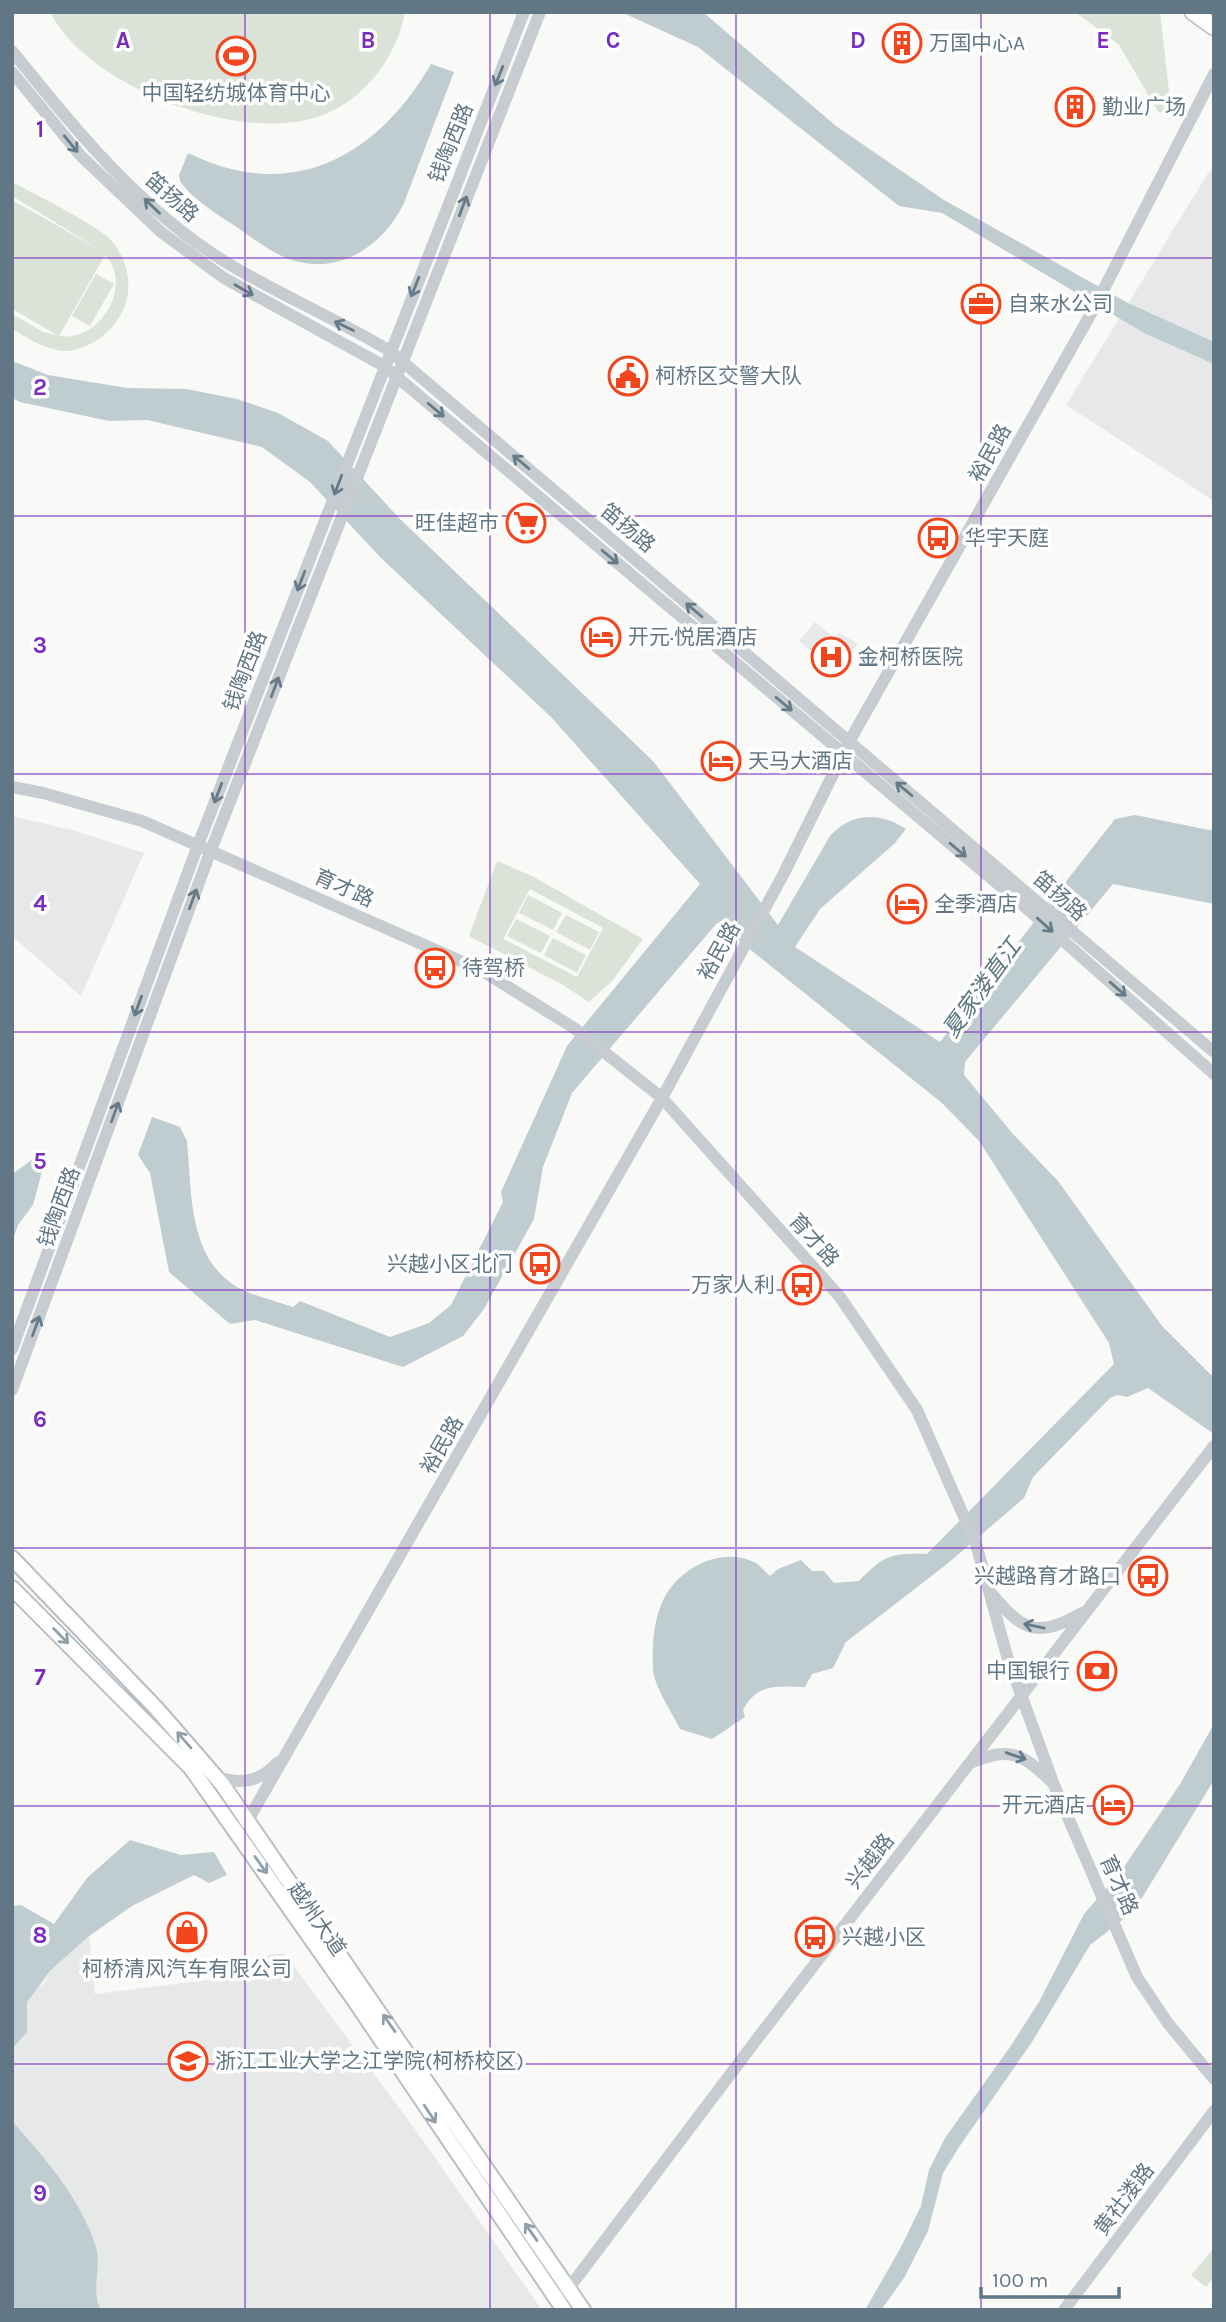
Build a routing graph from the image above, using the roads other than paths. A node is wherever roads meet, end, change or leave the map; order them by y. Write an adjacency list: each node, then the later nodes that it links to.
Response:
1 (524, 12): 8 (street, 钱陶西路, one-way to 8)
2 (540, 12): 9 (street, 钱陶西路, one-way to 2)
3 (1193, 12): 4 (main road)
4 (1214, 27)
5 (12, 51): 8 (street, 笛扬路, one-way to 5)
6 (12, 72): 10 (street, 笛扬路, one-way to 10)
7 (1214, 74): 12 (street, 裕民路)
8 (390, 351): 9 (street, 笛扬路); 10 (street, 钱陶西路)
9 (402, 361): 11 (street, 钱陶西路); 12 (street, 笛扬路, one-way to 9)
10 (384, 366): 11 (street, 笛扬路); 14 (street, 钱陶西路, one-way to 14)
11 (396, 376): 12 (street, 笛扬路, one-way to 12); 15 (street, 钱陶西路, one-way to 11)
12 (846, 748): 16 (street, 笛扬路); 19 (street, 裕民路)
13 (12, 787): 14 (street, 育才路)
14 (198, 845): 15 (street, 育才路); 20 (street, 钱陶西路, one-way to 20)
15 (211, 850): 19 (street, 育才路); 21 (street, 钱陶西路, one-way to 15)
16 (1071, 940): 17 (street, 笛扬路); 18 (street, 笛扬路, one-way to 18)
17 (1214, 1052)
18 (1214, 1074)
19 (662, 1098): 25 (street, 育才路); 28 (street, 裕民路)
20 (12, 1349)
21 (12, 1390)
22 (1214, 1446): 26 (street, 兴越路)
23 (12, 1558): 30 (main road, 越州大道, one-way to 23)
24 (12, 1588): 33 (main road, 越州大道, one-way to 33)
25 (989, 1591): 26 (street, one-way to 25); 27 (street, 育才路)
26 (1088, 1610): 27 (street, 兴越路)
27 (1021, 1697): 29 (street, 兴越路); 31 (street, 育才路)
28 (293, 1745): 30 (street); 32 (street, 裕民路)
29 (970, 1763): 31 (street, one-way to 31); 36 (street, 兴越路)
30 (216, 1777): 32 (main road, 越州大道)
31 (1054, 1785): 34 (street, 育才路)
32 (250, 1822): 33 (street, 裕民路); 36 (main road, 越州大道, one-way to 32)
33 (239, 1836): 37 (main road, 越州大道, one-way to 37)
34 (1214, 2080)
35 (1214, 2111): 39 (street, 黄社溇路)
36 (569, 2288): 37 (street, 兴越路); 38 (main road, 越州大道)
37 (561, 2306)
38 (583, 2310)
39 (1065, 2310)

